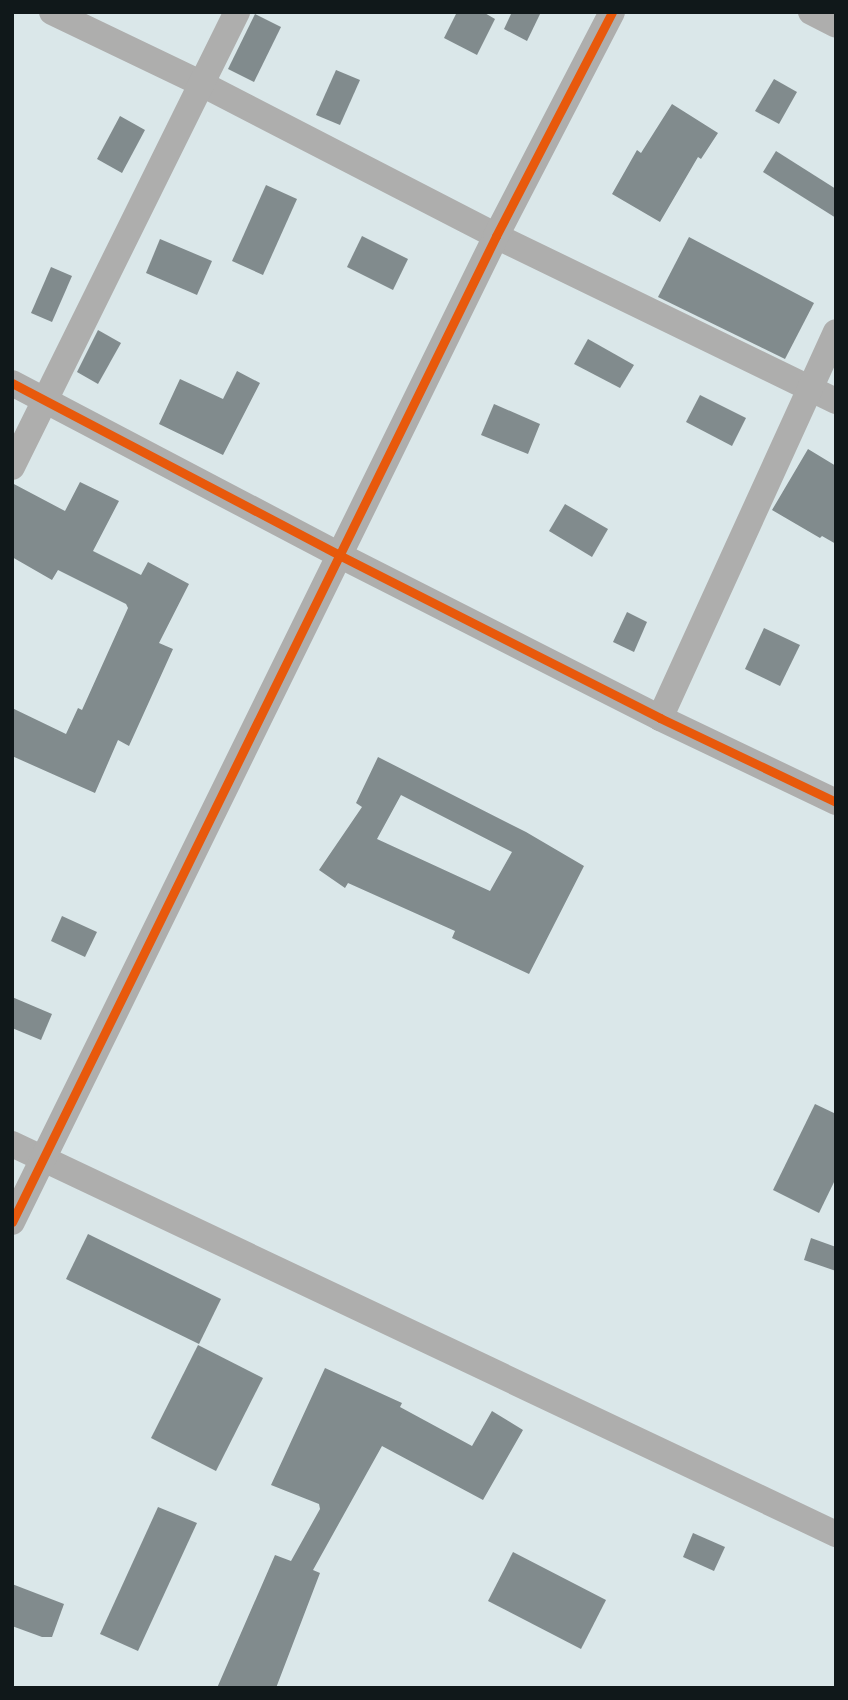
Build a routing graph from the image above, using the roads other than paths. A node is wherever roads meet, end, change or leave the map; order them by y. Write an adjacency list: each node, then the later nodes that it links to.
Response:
1 (52, 12): 6 (street)
2 (237, 12): 6 (street)
3 (612, 12): 7 (street)
4 (811, 12): 5 (street)
5 (836, 25)
6 (202, 84): 7 (street); 11 (street)
7 (496, 236): 10 (street); 14 (street)
8 (836, 332): 10 (street)
9 (12, 383): 11 (street)
10 (810, 388): 12 (street); 15 (street)
11 (45, 400): 13 (street); 14 (street)
12 (836, 401)
13 (12, 467)
14 (341, 556): 15 (street); 18 (street)
15 (660, 718): 16 (street)
16 (836, 802)
17 (12, 1144): 18 (street)
18 (41, 1160): 19 (street); 20 (street)
19 (12, 1222)
20 (836, 1534)

